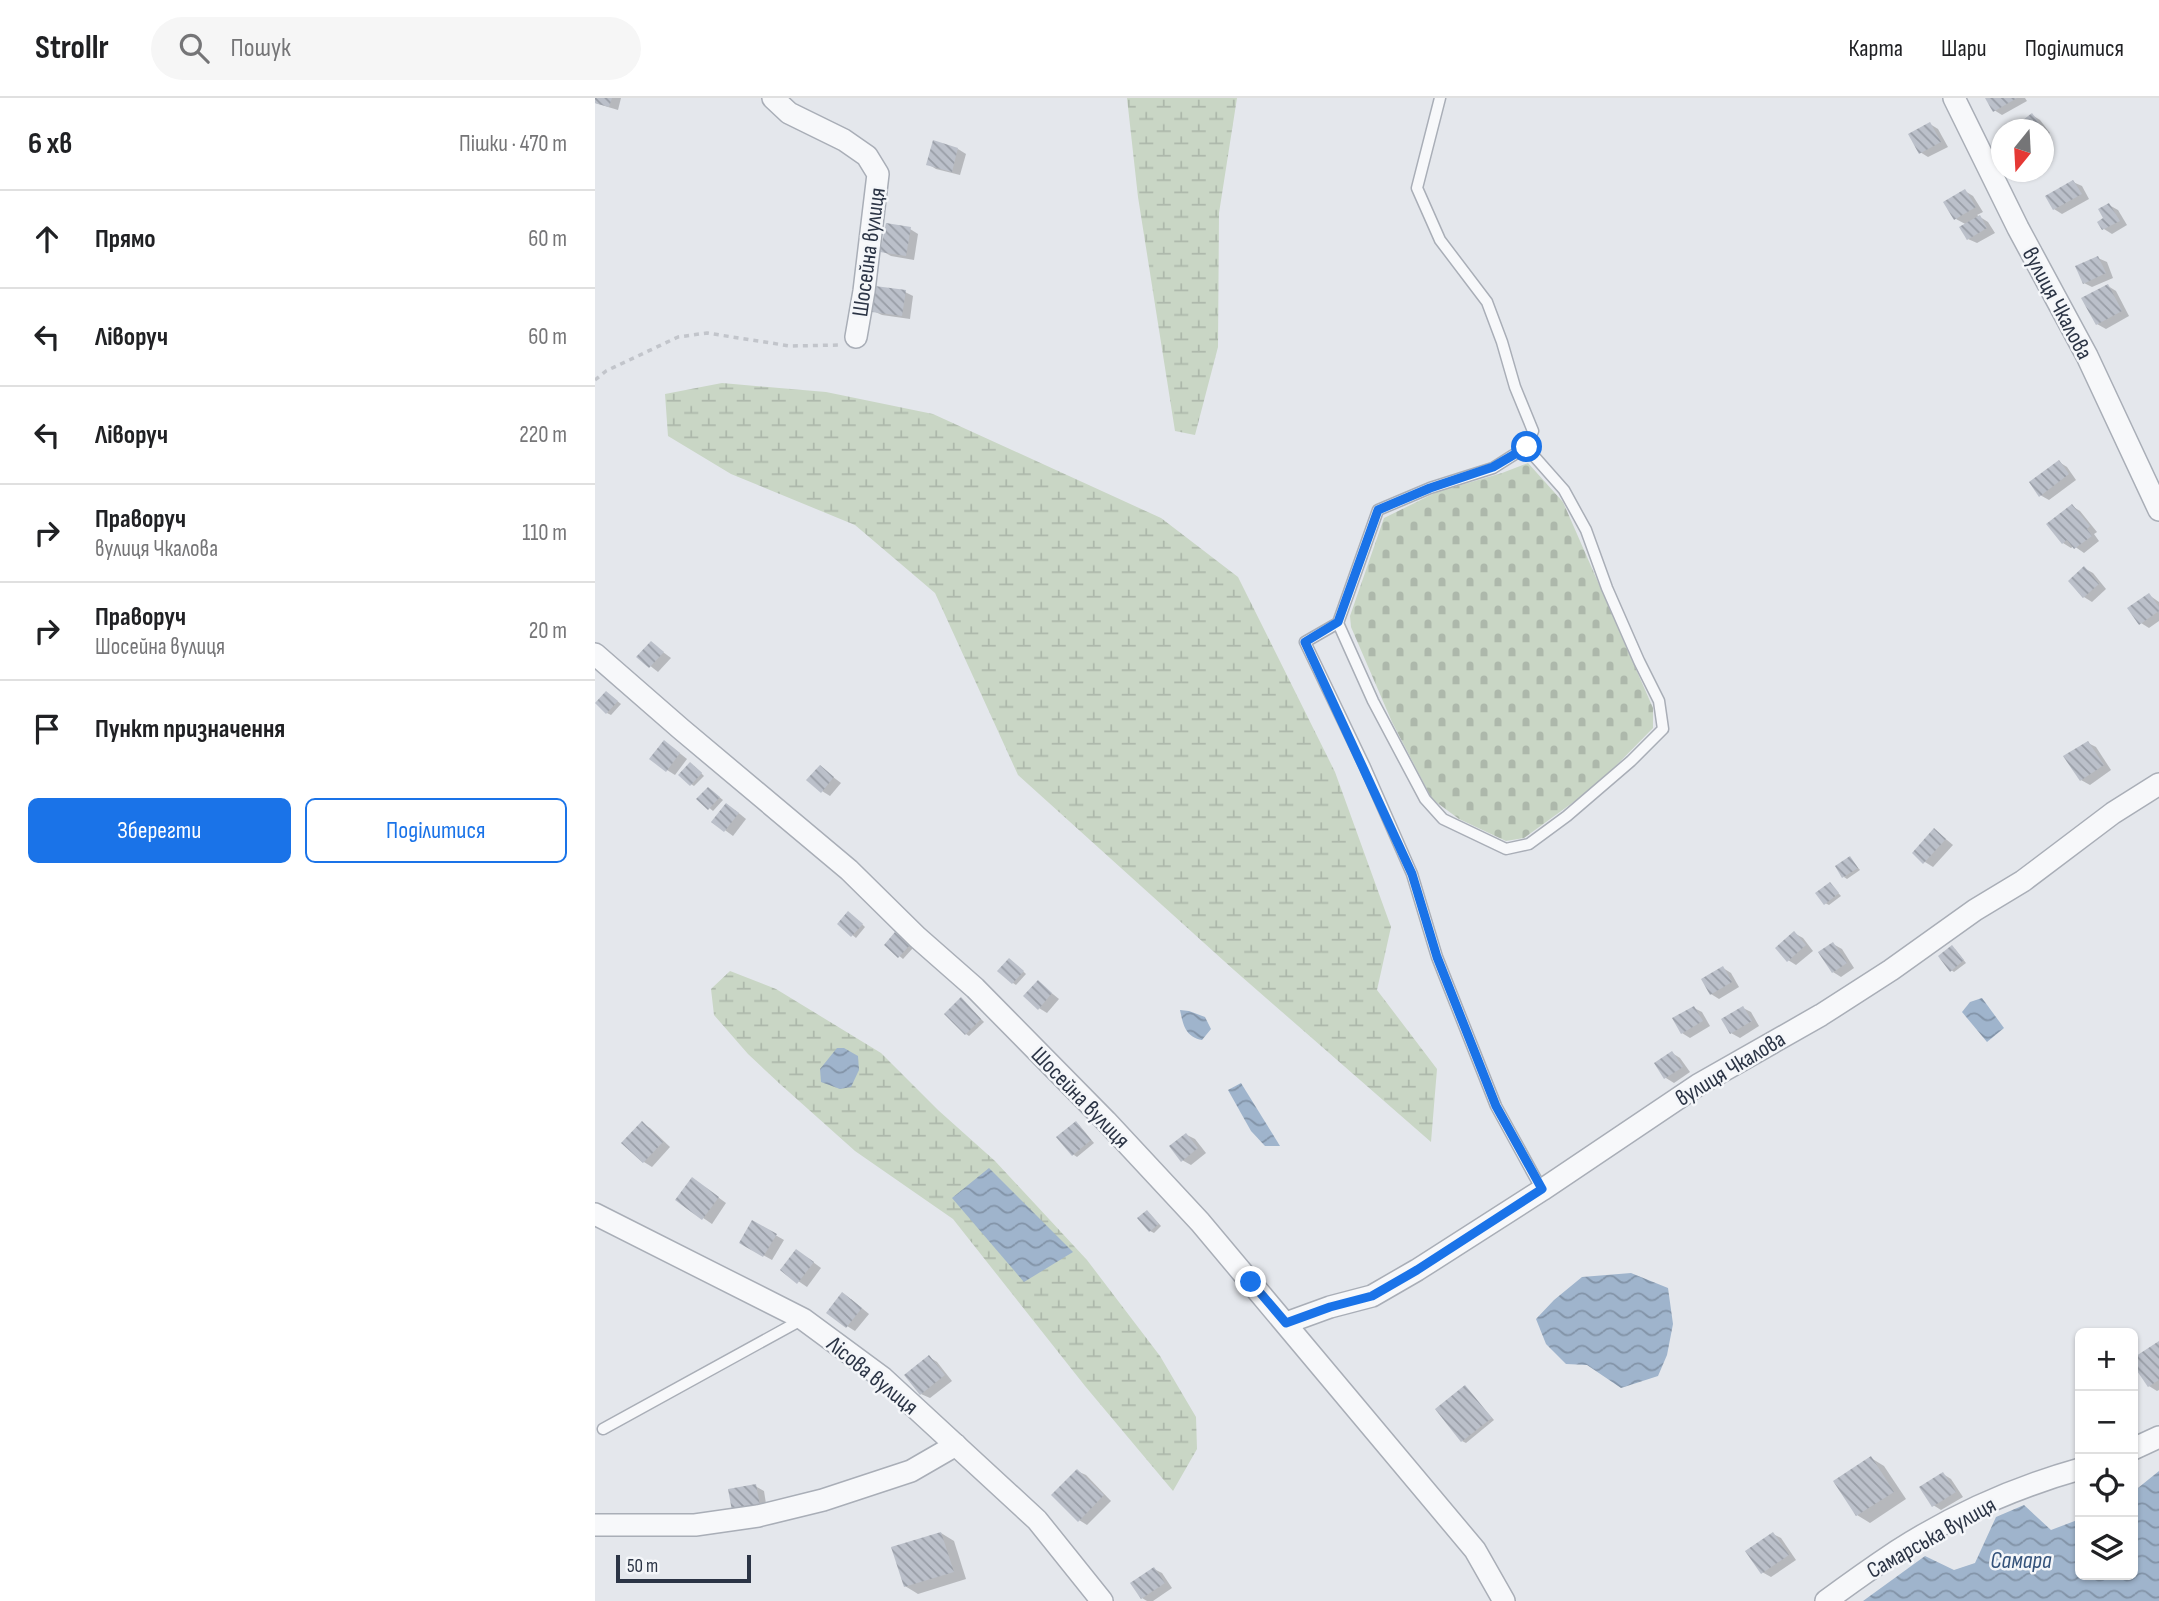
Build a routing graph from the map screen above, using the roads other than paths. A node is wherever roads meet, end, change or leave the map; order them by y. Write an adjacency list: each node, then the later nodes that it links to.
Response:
1 (773, 98): 4 (street, Шосейна вулиця)
2 (1440, 98): 5 (lane)
3 (1954, 98): 6 (street, вулиця Чкалова)
4 (856, 337)
5 (1527, 447): 7 (lane); 7 (lane)
6 (2159, 510)
7 (1338, 622): 10 (lane)
8 (595, 654): 13 (street, Шосейна вулиця)
9 (2159, 784): 10 (street, вулиця Чкалова)
10 (1542, 1189): 13 (street, вулиця Чкалова)
11 (595, 1214): 12 (street, Лісова вулиця)
12 (803, 1319): 14 (lane); 16 (street, Лісова вулиця)
13 (1286, 1323): 21 (street, Шосейна вулиця)
14 (603, 1429)
15 (2159, 1437): 17 (street)
16 (956, 1445): 19 (street); 20 (street, Лісова вулиця)
17 (2138, 1446)
18 (2075, 1470): 22 (street, Самарська вулиця)
19 (595, 1525)
20 (1102, 1601)
21 (1504, 1601)
22 (1826, 1601)

